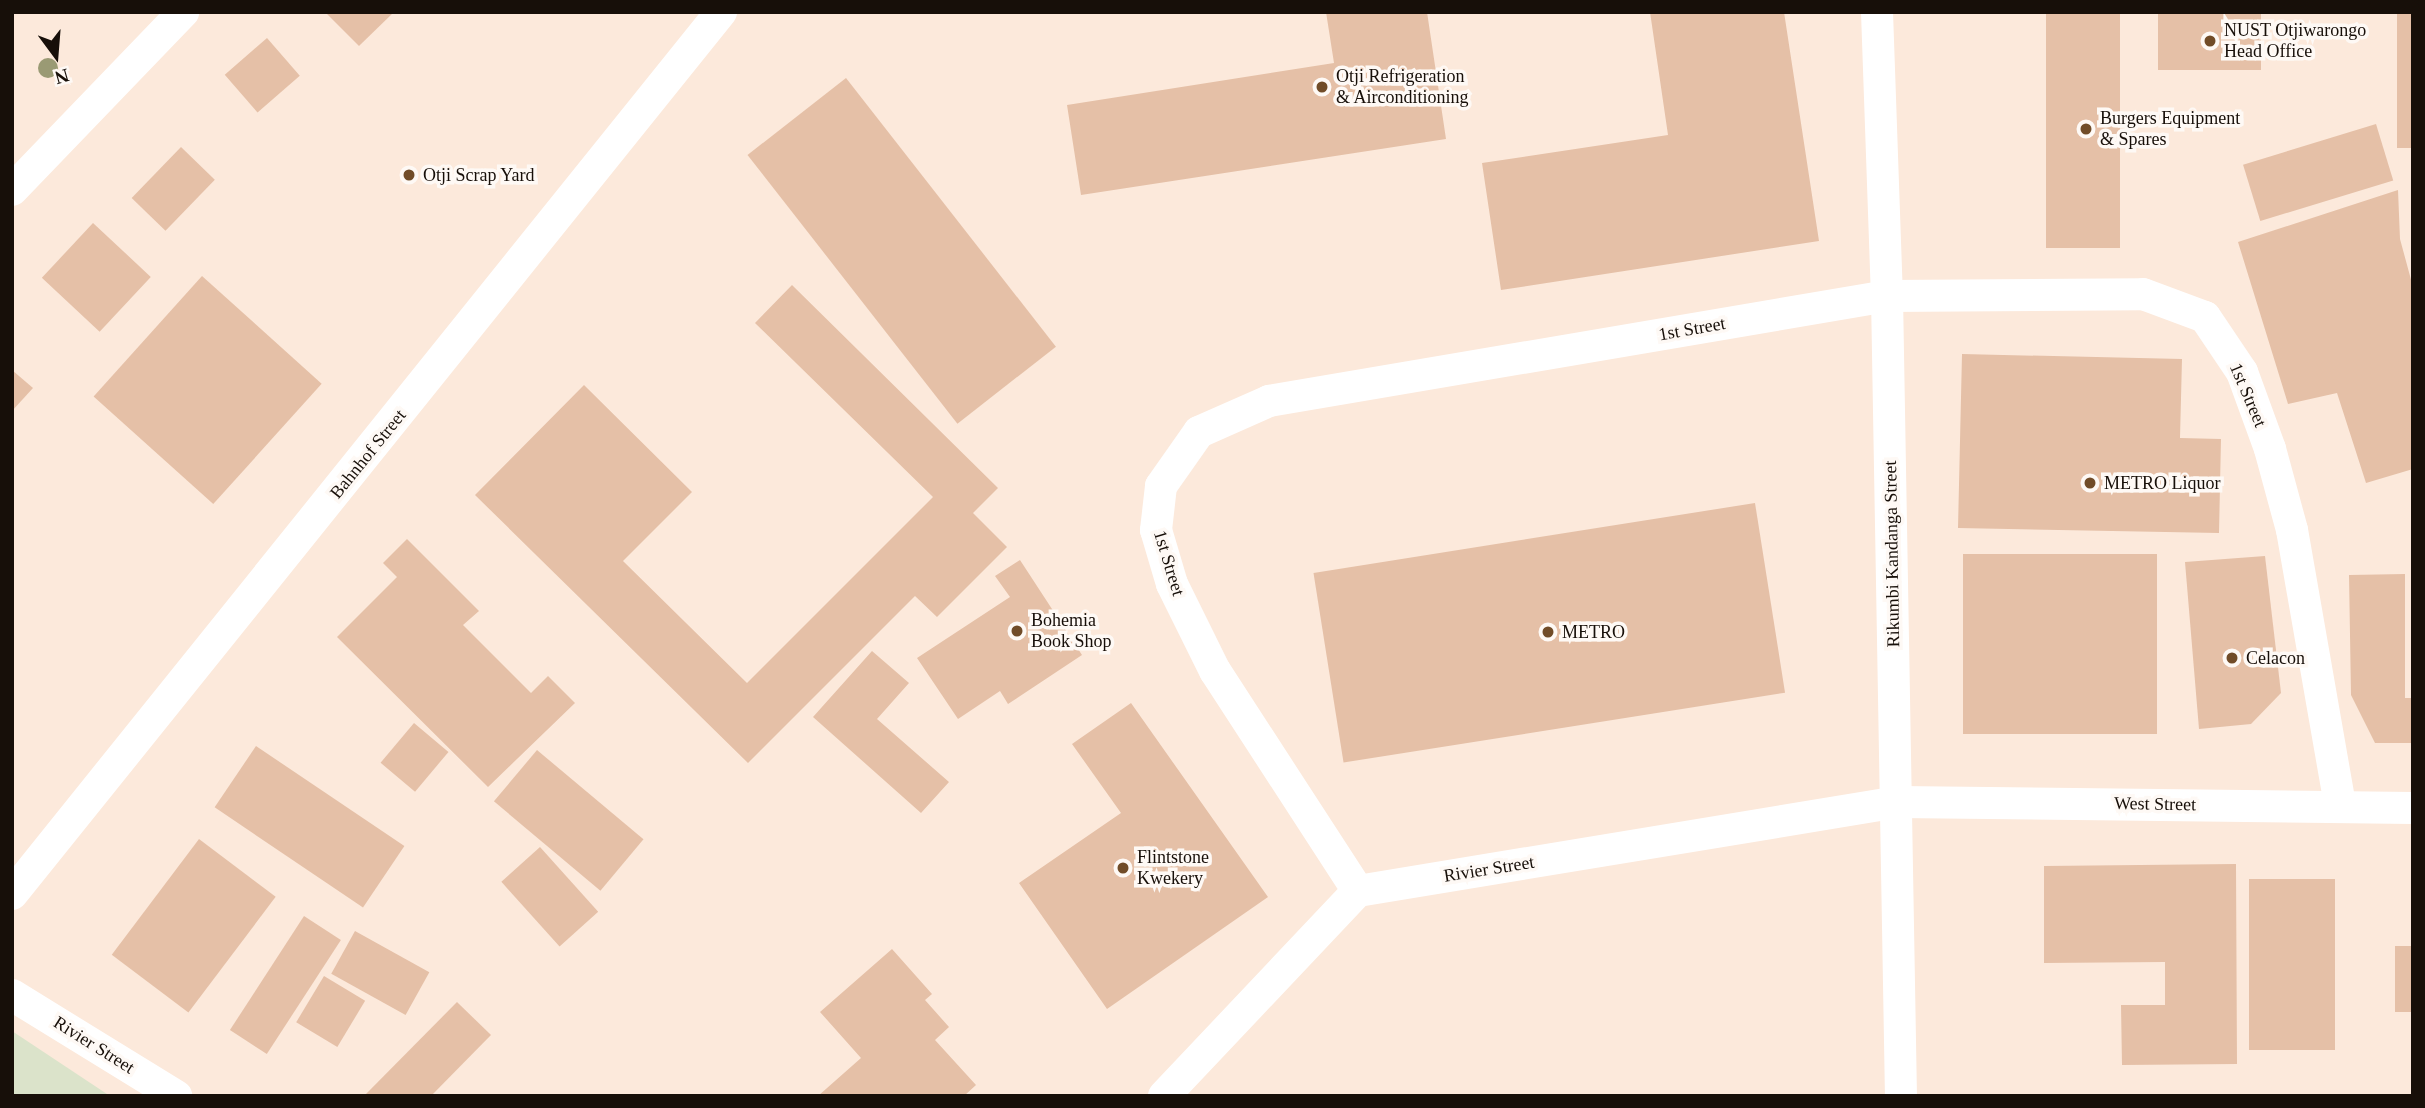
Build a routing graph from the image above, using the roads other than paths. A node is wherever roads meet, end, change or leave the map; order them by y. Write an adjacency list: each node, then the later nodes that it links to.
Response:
1 (183, 12): 4 (street)
2 (722, 12): 10 (street, Bahnhof Street)
3 (1877, 12): 5 (street, Rikumbi Kandanga Street)
4 (12, 190)
5 (1887, 296): 6 (street, Rikumbi Kandanga Street); 7 (street, 1st Street); 9 (street, 1st Street)
6 (1898, 802): 7 (street, West Street); 9 (street, Rivier Street); 14 (street, Rikumbi Kandanga Street)
7 (2340, 806): 8 (street, West Street)
8 (2413, 808)
9 (1358, 891): 13 (street)
10 (12, 894)
11 (12, 995): 12 (street, Rivier Street)
12 (176, 1096)
13 (1164, 1096)
14 (1901, 1096)

